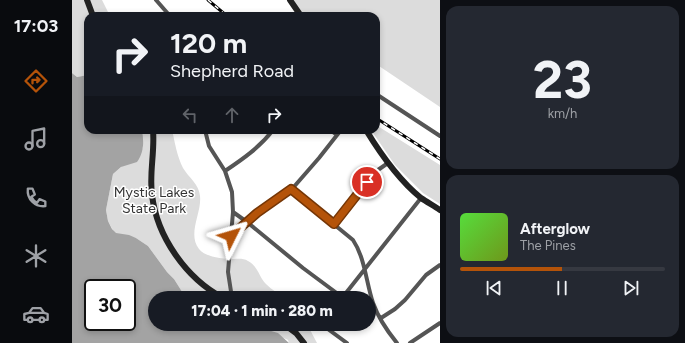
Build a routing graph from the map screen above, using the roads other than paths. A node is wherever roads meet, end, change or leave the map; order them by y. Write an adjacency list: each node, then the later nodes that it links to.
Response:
1 (87, 0): 4 (main road)
2 (156, 0): 5 (street)
3 (290, 0): 6 (main road)
4 (92, 12)
5 (166, 12)
6 (298, 12)
7 (380, 97): 13 (street)
8 (153, 134): 25 (main road)
9 (206, 134): 15 (street)
10 (270, 134): 15 (street)
11 (336, 134): 16 (street)
12 (369, 134): 14 (main road)
13 (440, 136)
14 (388, 163): 17 (main road); 21 (street)
15 (225, 170): 19 (street)
16 (291, 189): 20 (street); 21 (street)
17 (421, 198): 18 (main road); 24 (street)
18 (440, 210)
19 (233, 212): 20 (street); 22 (street)
20 (247, 222): 22 (street); 27 (street)
21 (334, 224): 24 (street)
22 (231, 236): 26 (street)
23 (440, 265): 29 (street)
24 (364, 270): 28 (street); 29 (street)
25 (212, 291)
26 (231, 291)
27 (333, 291)
28 (348, 291)
29 (381, 318): 35 (street)
30 (440, 323): 36 (street)
31 (294, 331): 33 (main road)
32 (331, 331): 34 (street)
33 (304, 343)
34 (347, 343)
35 (397, 343)
36 (410, 343)

